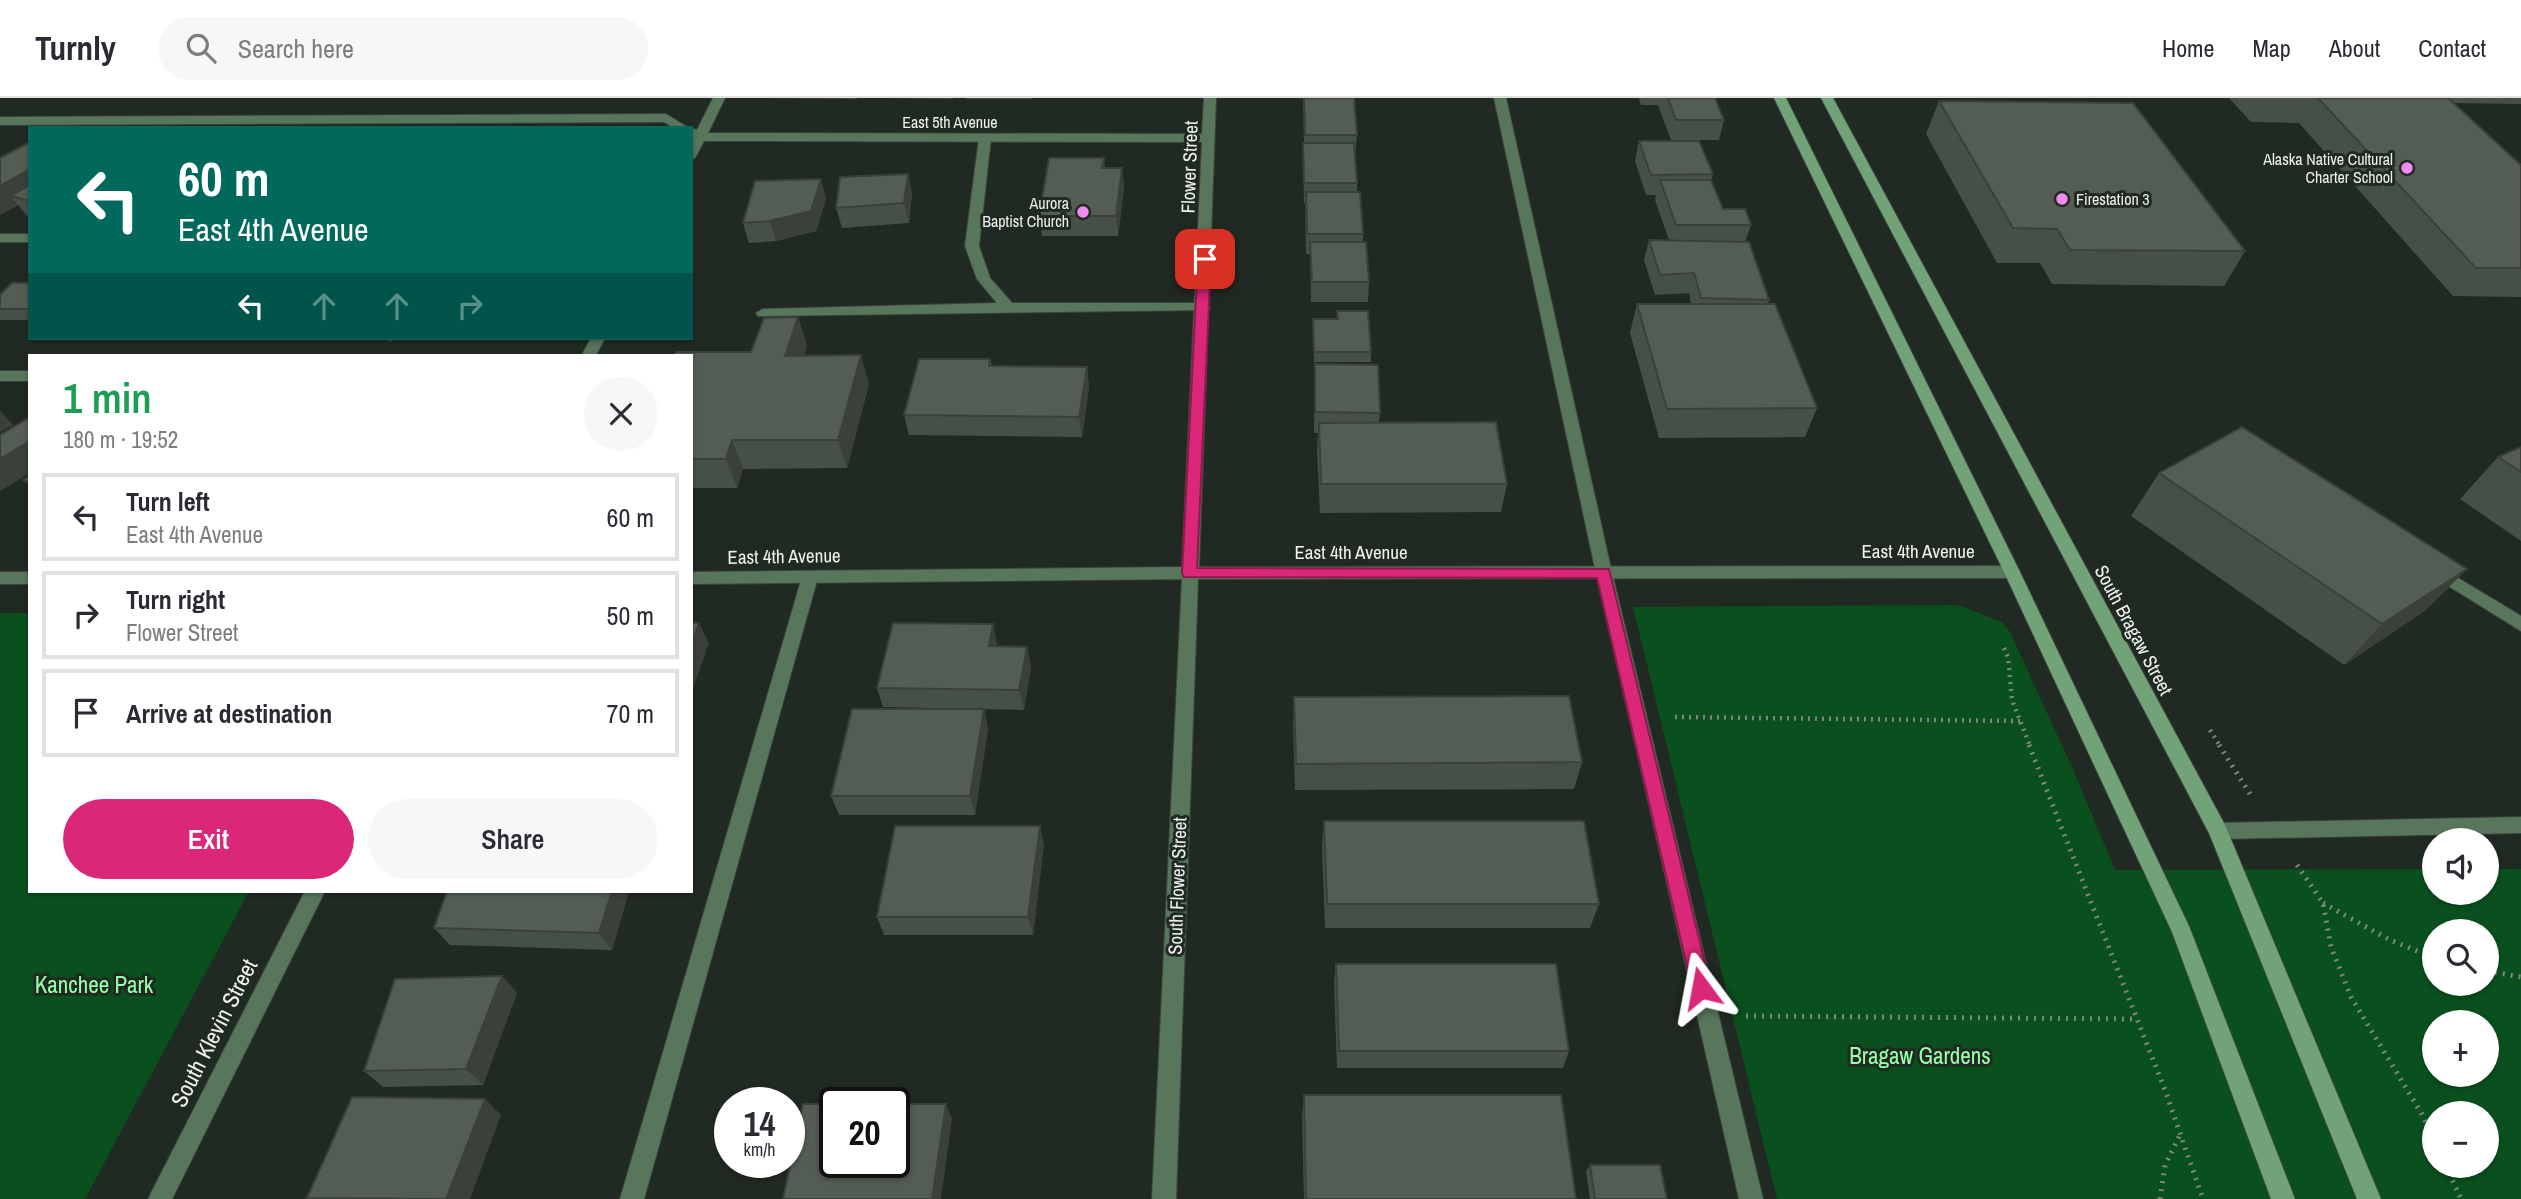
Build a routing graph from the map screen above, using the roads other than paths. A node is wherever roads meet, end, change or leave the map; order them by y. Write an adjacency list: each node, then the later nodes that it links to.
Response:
1 (719, 98): 8 (street)
2 (1210, 98): 10 (street, Flower Street)
3 (1500, 98): 21 (street)
4 (1780, 98): 19 (main road)
5 (1826, 98): 28 (main road, South Bragaw Street)
6 (0, 121): 7 (street)
7 (680, 126)
8 (696, 134): 9 (street, East 5th Avenue)
9 (985, 138): 10 (street, East 5th Avenue); 13 (street)
10 (1209, 138): 14 (street, Flower Street)
11 (0, 238): 12 (street)
12 (28, 238)
13 (1009, 307): 14 (street); 15 (street)
14 (1203, 307): 20 (street, Flower Street)
15 (763, 313)
16 (0, 376): 17 (street)
17 (28, 376)
18 (2417, 558): 26 (street)
19 (2012, 572): 21 (street, East 4th Avenue); 34 (main road)
20 (1190, 573): 21 (street, East 4th Avenue); 22 (street, East 4th Avenue); 32 (street, South Flower Street)
21 (1604, 573): 33 (street)
22 (810, 577): 25 (street, East 4th Avenue); 31 (street)
23 (0, 578): 24 (street)
24 (28, 578)
25 (693, 578)
26 (2521, 624)
27 (2521, 825): 28 (street)
28 (2218, 831): 35 (main road, South Bragaw Street)
29 (314, 893): 30 (street, South Klevin Street)
30 (160, 1199)
31 (632, 1199)
32 (1164, 1199)
33 (1751, 1199)
34 (2283, 1199)
35 (2369, 1199)

